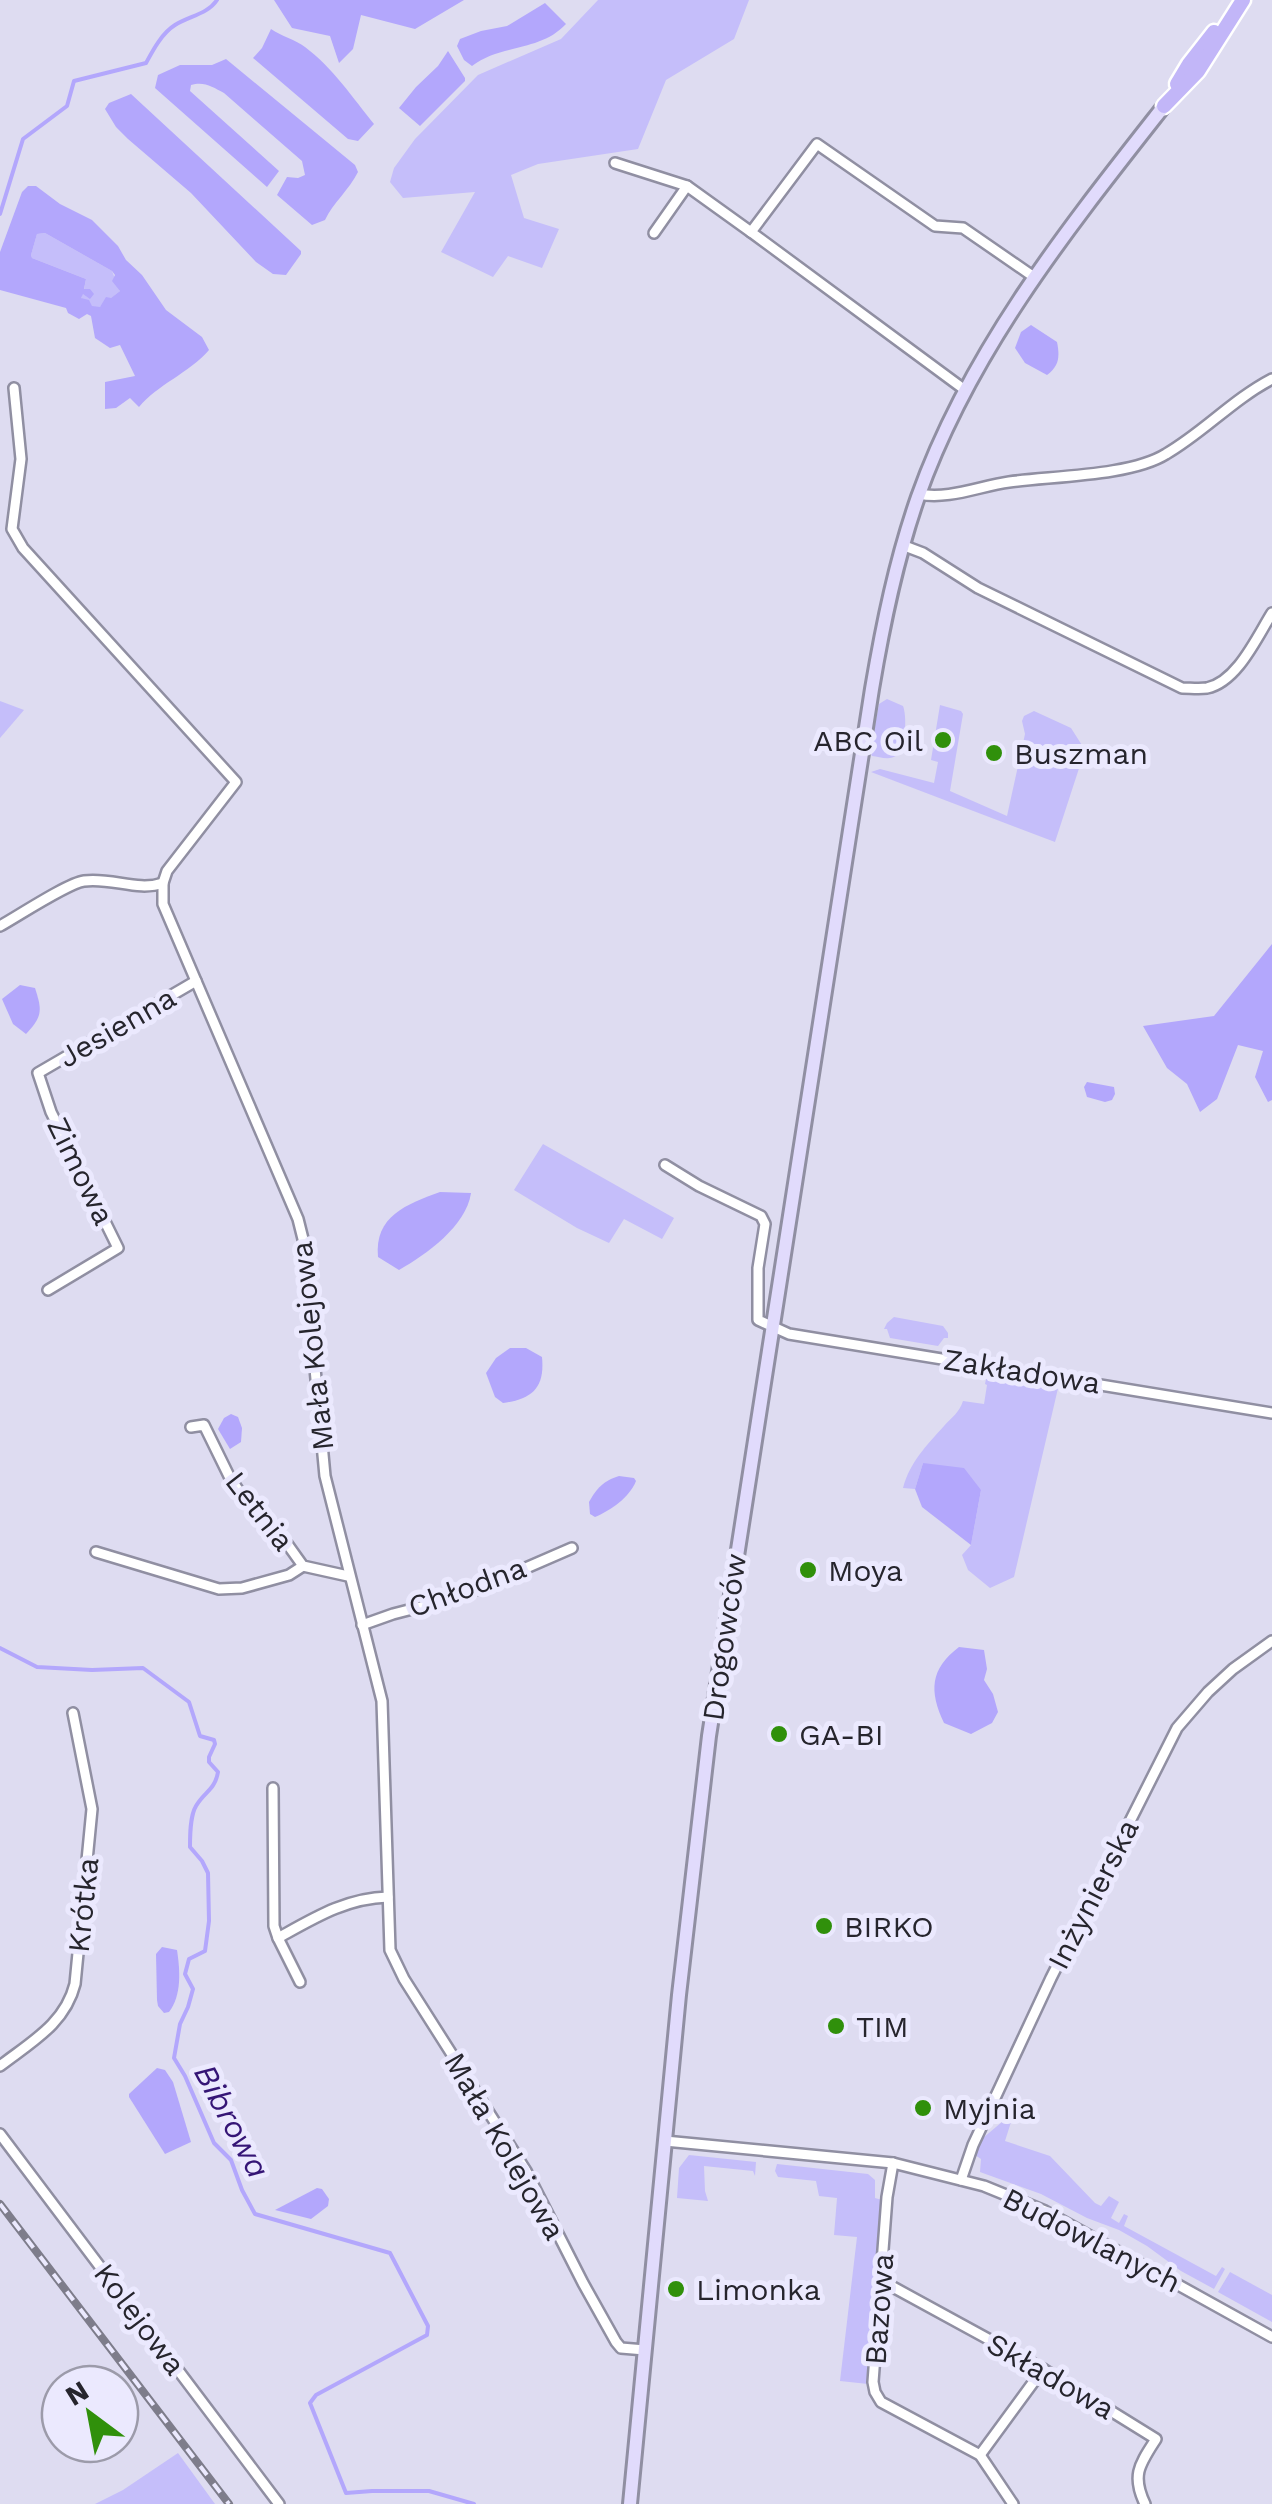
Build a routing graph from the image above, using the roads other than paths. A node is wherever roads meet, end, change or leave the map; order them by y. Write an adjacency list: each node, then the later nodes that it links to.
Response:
1 (1234, 0): 3 (main road)
2 (1243, 0): 3 (main road)
3 (1164, 106): 8 (main road, Drogowców)
4 (616, 162): 5 (street)
5 (687, 186): 6 (street); 7 (street)
6 (751, 232): 8 (street); 11 (street)
7 (654, 234)
8 (1034, 278): 11 (main road, Drogowców)
9 (1272, 380): 12 (street)
10 (14, 388): 15 (street)
11 (965, 390): 12 (main road, Drogowców)
12 (919, 494): 13 (main road, Drogowców)
13 (902, 545): 14 (street); 21 (main road, Drogowców)
14 (1272, 613)
15 (163, 883): 16 (street); 17 (street, Mała Kolejowa)
16 (0, 926)
17 (196, 980): 18 (street, Jesienna); 27 (street, Mała Kolejowa)
18 (38, 1073): 20 (street, Zimowa)
19 (666, 1166): 21 (street)
20 (48, 1290)
21 (772, 1326): 22 (street, Zakładowa); 37 (main road, Drogowców)
22 (1272, 1414)
23 (190, 1428): 26 (street, Letnia)
24 (572, 1548): 28 (street, Chłodna)
25 (96, 1552): 26 (street)
26 (302, 1566): 27 (street, Letnia)
27 (348, 1576): 28 (street, Mała Kolejowa)
28 (362, 1625): 32 (street, Mała Kolejowa)
29 (1272, 1641): 39 (street, Inżynierska)
30 (74, 1713): 35 (street, Krótka)
31 (272, 1788): 33 (street)
32 (388, 1897): 33 (street); 42 (street, Mała Kolejowa)
33 (278, 1938): 34 (street)
34 (300, 1982)
35 (0, 2066)
36 (0, 2134): 45 (street, Kolejowa)
37 (665, 2140): 38 (street, Budowlanych); 42 (main road, Drogowców)
38 (893, 2163): 39 (street, Budowlanych); 40 (street, Bazowa)
39 (961, 2180): 41 (street, Budowlanych)
40 (882, 2281): 43 (street, Składowa); 44 (street, Bazowa)
41 (1272, 2336)
42 (646, 2350): 46 (main road, Drogowców)
43 (1043, 2370): 44 (street); 48 (street, Składowa)
44 (980, 2455): 47 (street, Bazowa)
45 (279, 2504)
46 (630, 2504)
47 (1013, 2504)
48 (1144, 2504)

